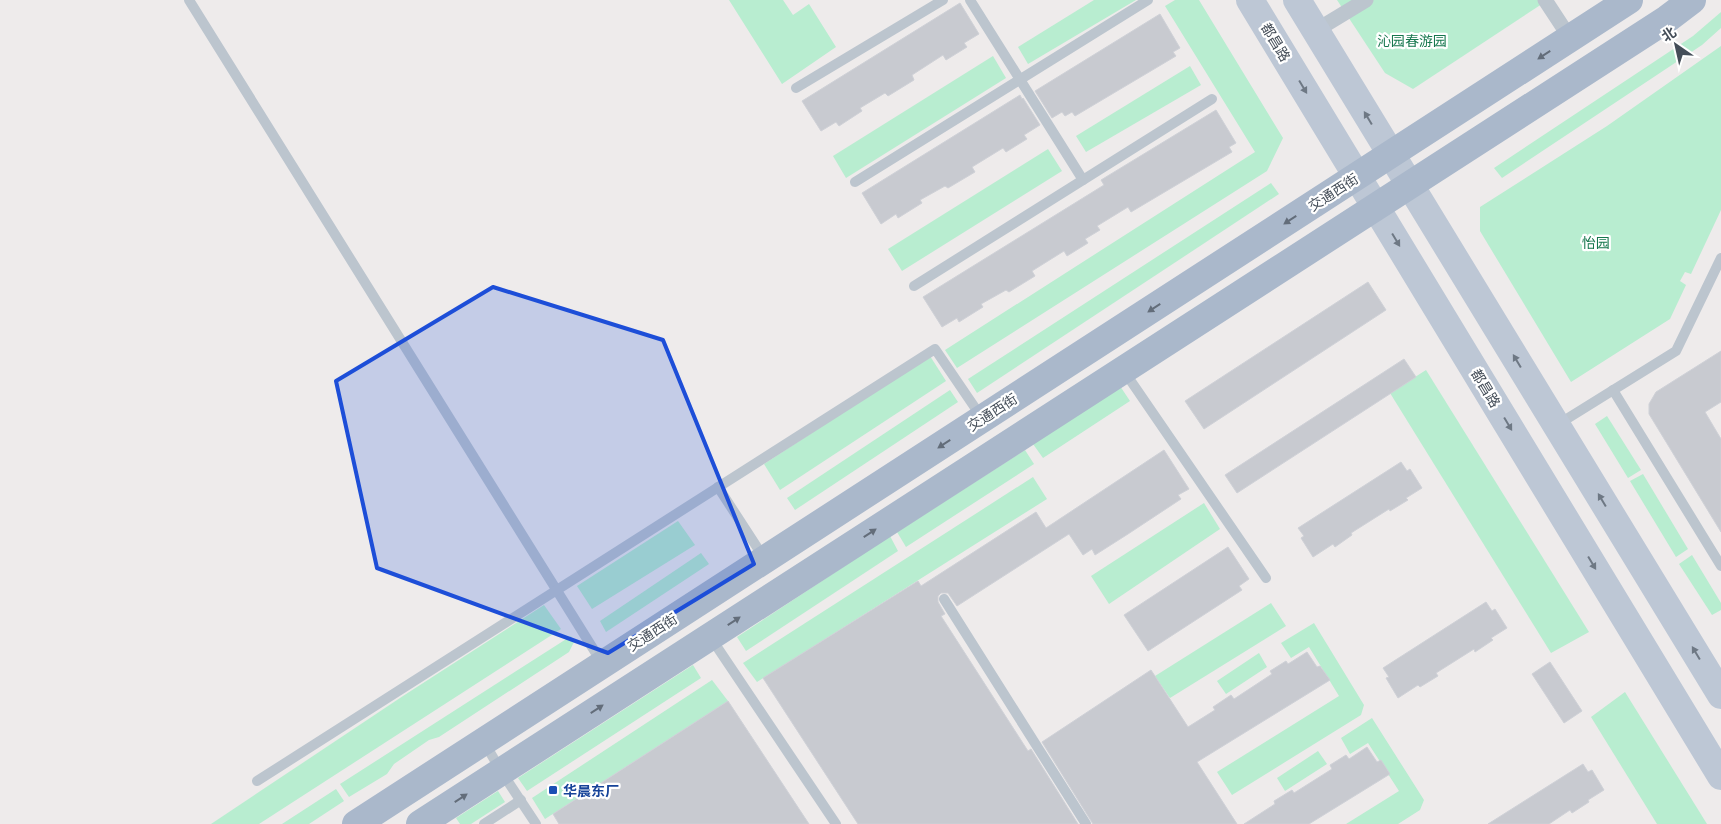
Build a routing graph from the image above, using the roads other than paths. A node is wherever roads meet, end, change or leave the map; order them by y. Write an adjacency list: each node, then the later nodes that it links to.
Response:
1 (189, 0): 32 (lane)
2 (943, 0): 14 (lane)
3 (970, 0): 13 (lane)
4 (1148, 0): 13 (lane)
5 (1250, 0): 17 (main road, 都昌路, one-way to 17)
6 (1297, 0): 11 (main road)
7 (1366, 0): 11 (street)
8 (1545, 0): 12 (street)
9 (1629, 0): 12 (main road, 交通西街)
10 (1692, 0): 20 (main road)
11 (1315, 30): 16 (main road, one-way to 11)
12 (1570, 38): 16 (main road, 交通西街, one-way to 16)
13 (1020, 79): 18 (lane); 19 (lane)
14 (796, 88)
15 (1212, 99): 18 (lane)
16 (1391, 154): 17 (main road, 交通西街); 20 (main road)
17 (1358, 176): 21 (main road, 都昌路); 26 (main road, 交通西街, one-way to 26)
18 (1083, 180): 23 (lane)
19 (855, 182)
20 (1410, 185): 21 (main road); 27 (main road, one-way to 20)
21 (1376, 208): 24 (main road); 39 (main road, 都昌路, one-way to 39)
22 (1721, 258): 25 (lane)
23 (914, 286)
24 (1124, 370): 31 (lane); 34 (main road, one-way to 24)
25 (1613, 390): 27 (lane); 30 (lane)
26 (982, 419): 28 (lane); 29 (main road, 交通西街, one-way to 29)
27 (1556, 425): 36 (main road, one-way to 27)
28 (718, 487): 29 (lane); 32 (lane)
29 (765, 559): 35 (main road, 交通西街)
30 (1721, 566)
31 (1266, 578)
32 (556, 591): 35 (lane); 40 (lane)
33 (944, 599): 47 (lane)
34 (710, 637): 38 (main road, one-way to 34); 46 (lane)
35 (602, 664): 37 (main road, 交通西街)
36 (1721, 695)
37 (484, 741): 38 (lane); 43 (main road, 交通西街)
38 (501, 771): 41 (lane); 42 (main road, one-way to 38)
39 (1721, 776)
40 (258, 781)
41 (520, 800): 44 (lane); 45 (lane)
42 (434, 820)
43 (356, 824)
44 (484, 824)
45 (536, 824)
46 (836, 824)
47 (1086, 824)

